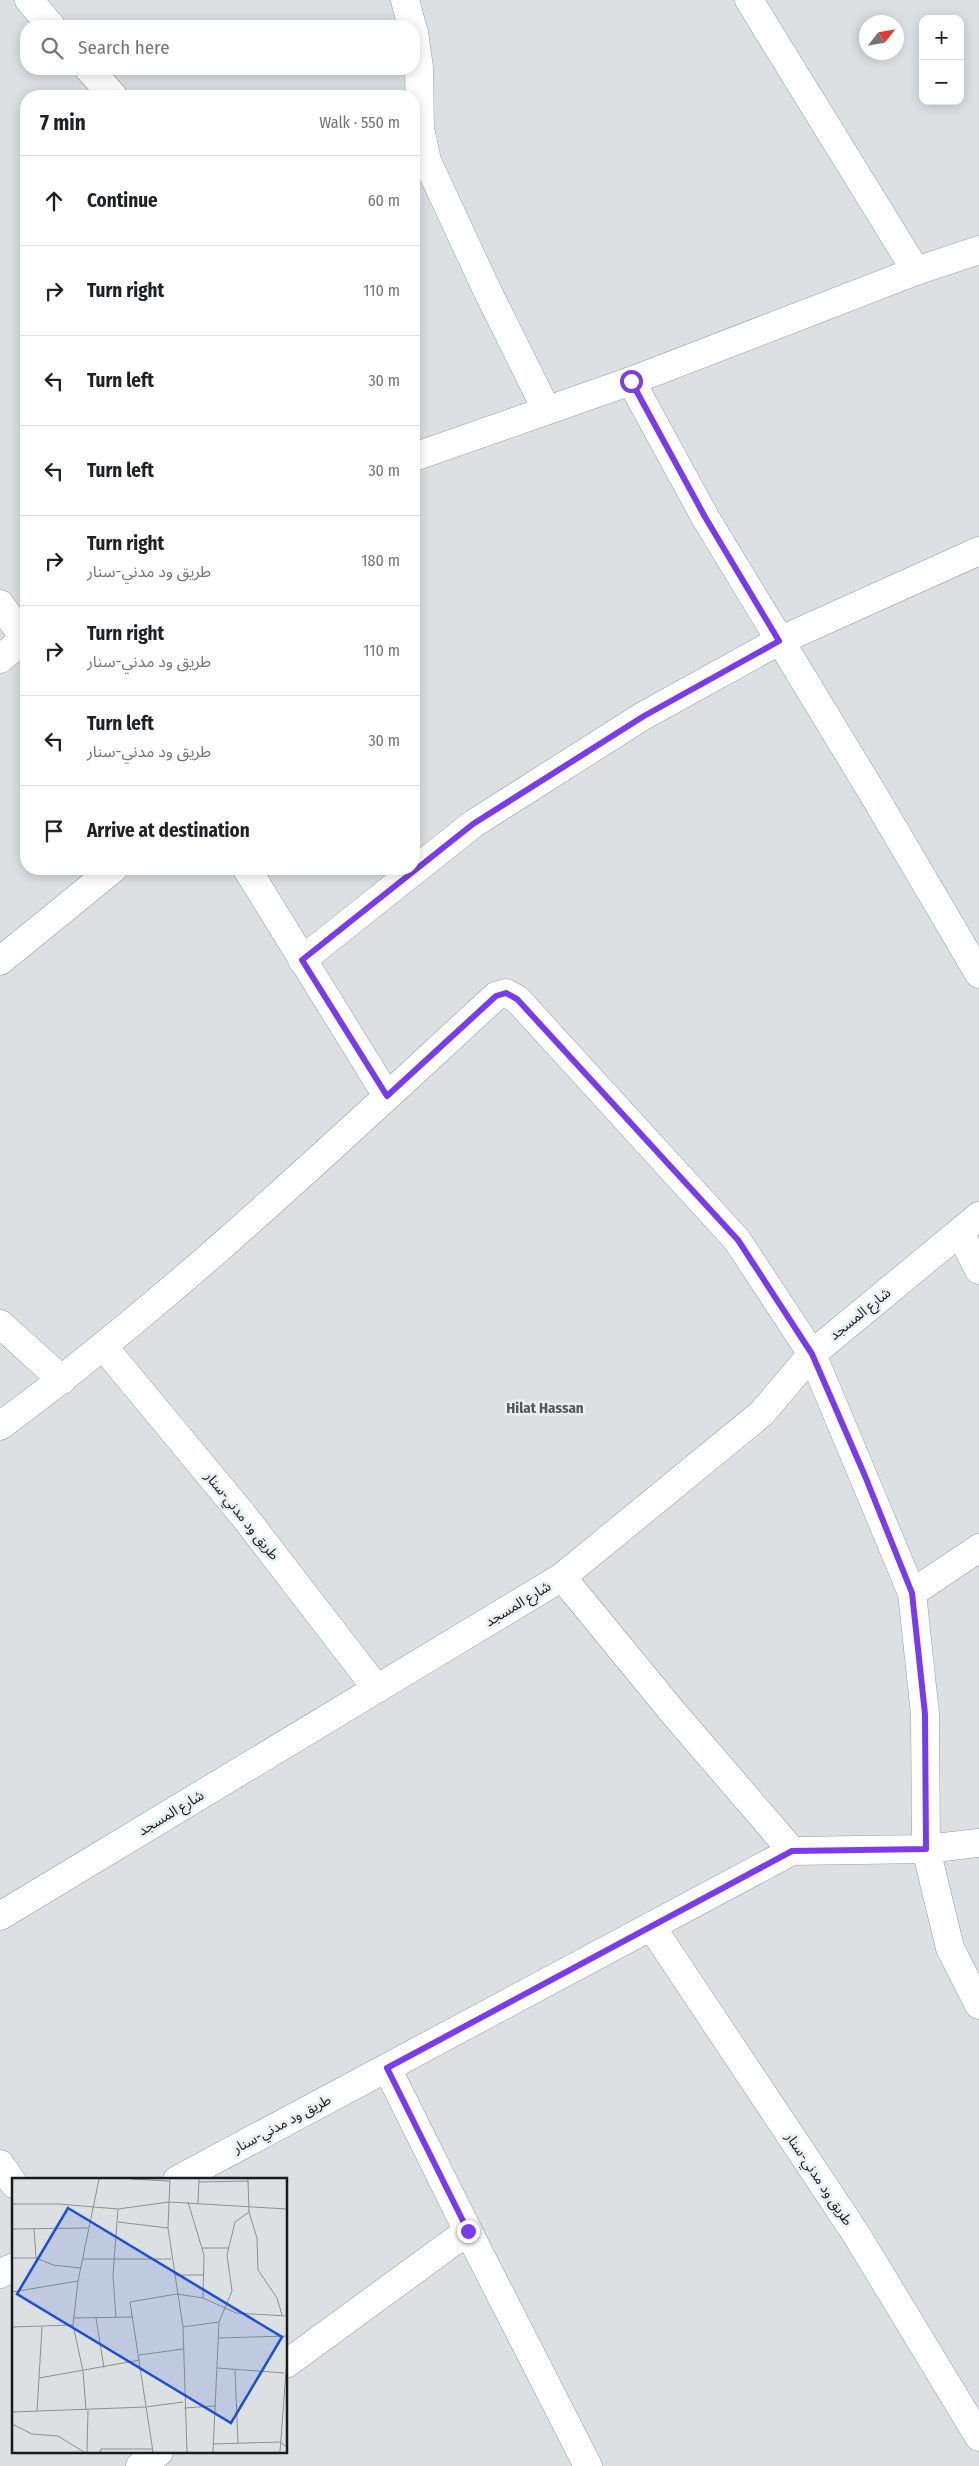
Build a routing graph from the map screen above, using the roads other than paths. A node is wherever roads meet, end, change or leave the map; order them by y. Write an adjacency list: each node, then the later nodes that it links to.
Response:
1 (29, 0): 4 (street)
2 (405, 0): 5 (street)
3 (750, 0): 12 (street)
4 (46, 20)
5 (410, 20)
6 (94, 75): 8 (street)
7 (419, 75): 9 (street)
8 (108, 90)
9 (419, 90)
10 (420, 128): 14 (street)
11 (979, 250): 12 (street)
12 (916, 271): 13 (street)
13 (631, 381): 14 (street); 20 (street)
14 (546, 409): 15 (street)
15 (420, 452)
16 (979, 551): 20 (street)
17 (0, 604): 18 (street)
18 (20, 630)
19 (20, 641): 21 (street)
20 (779, 641): 22 (street); 28 (street)
21 (0, 659)
22 (420, 866)
23 (106, 875): 27 (street)
24 (251, 875): 26 (street)
25 (409, 875): 26 (street)
26 (302, 960): 29 (street)
27 (0, 961)
28 (979, 974)
29 (387, 1096): 33 (street); 34 (street)
30 (969, 1224): 31 (street); 34 (street, شارع المسجد)
31 (979, 1270)
32 (0, 1324): 35 (street)
33 (104, 1346): 35 (street); 40 (street, طريق ود مدني-سنار)
34 (812, 1354): 38 (street, شارع المسجد); 39 (street)
35 (62, 1380): 36 (street)
36 (0, 1426)
37 (979, 1548): 39 (street)
38 (562, 1577): 40 (street, شارع المسجد); 43 (street)
39 (912, 1593): 42 (street)
40 (377, 1689): 44 (street, شارع المسجد)
41 (979, 1843): 42 (street, طريق ود مدني-سنار)
42 (926, 1849): 43 (street, طريق ود مدني-سنار); 46 (street)
43 (792, 1851): 45 (street, طريق ود مدني-سنار)
44 (0, 1916)
45 (651, 1926): 47 (street, طريق ود مدني-سنار); 55 (street, طريق ود مدني-سنار)
46 (979, 2005)
47 (387, 2068): 49 (street, طريق ود مدني-سنار); 51 (street)
48 (0, 2164): 50 (street)
49 (181, 2178)
50 (12, 2181)
51 (468, 2231): 54 (street); 58 (street)
52 (12, 2268): 53 (street)
53 (0, 2274)
54 (288, 2363)
55 (979, 2437)
56 (156, 2454): 57 (street)
57 (140, 2466)
58 (588, 2466)

